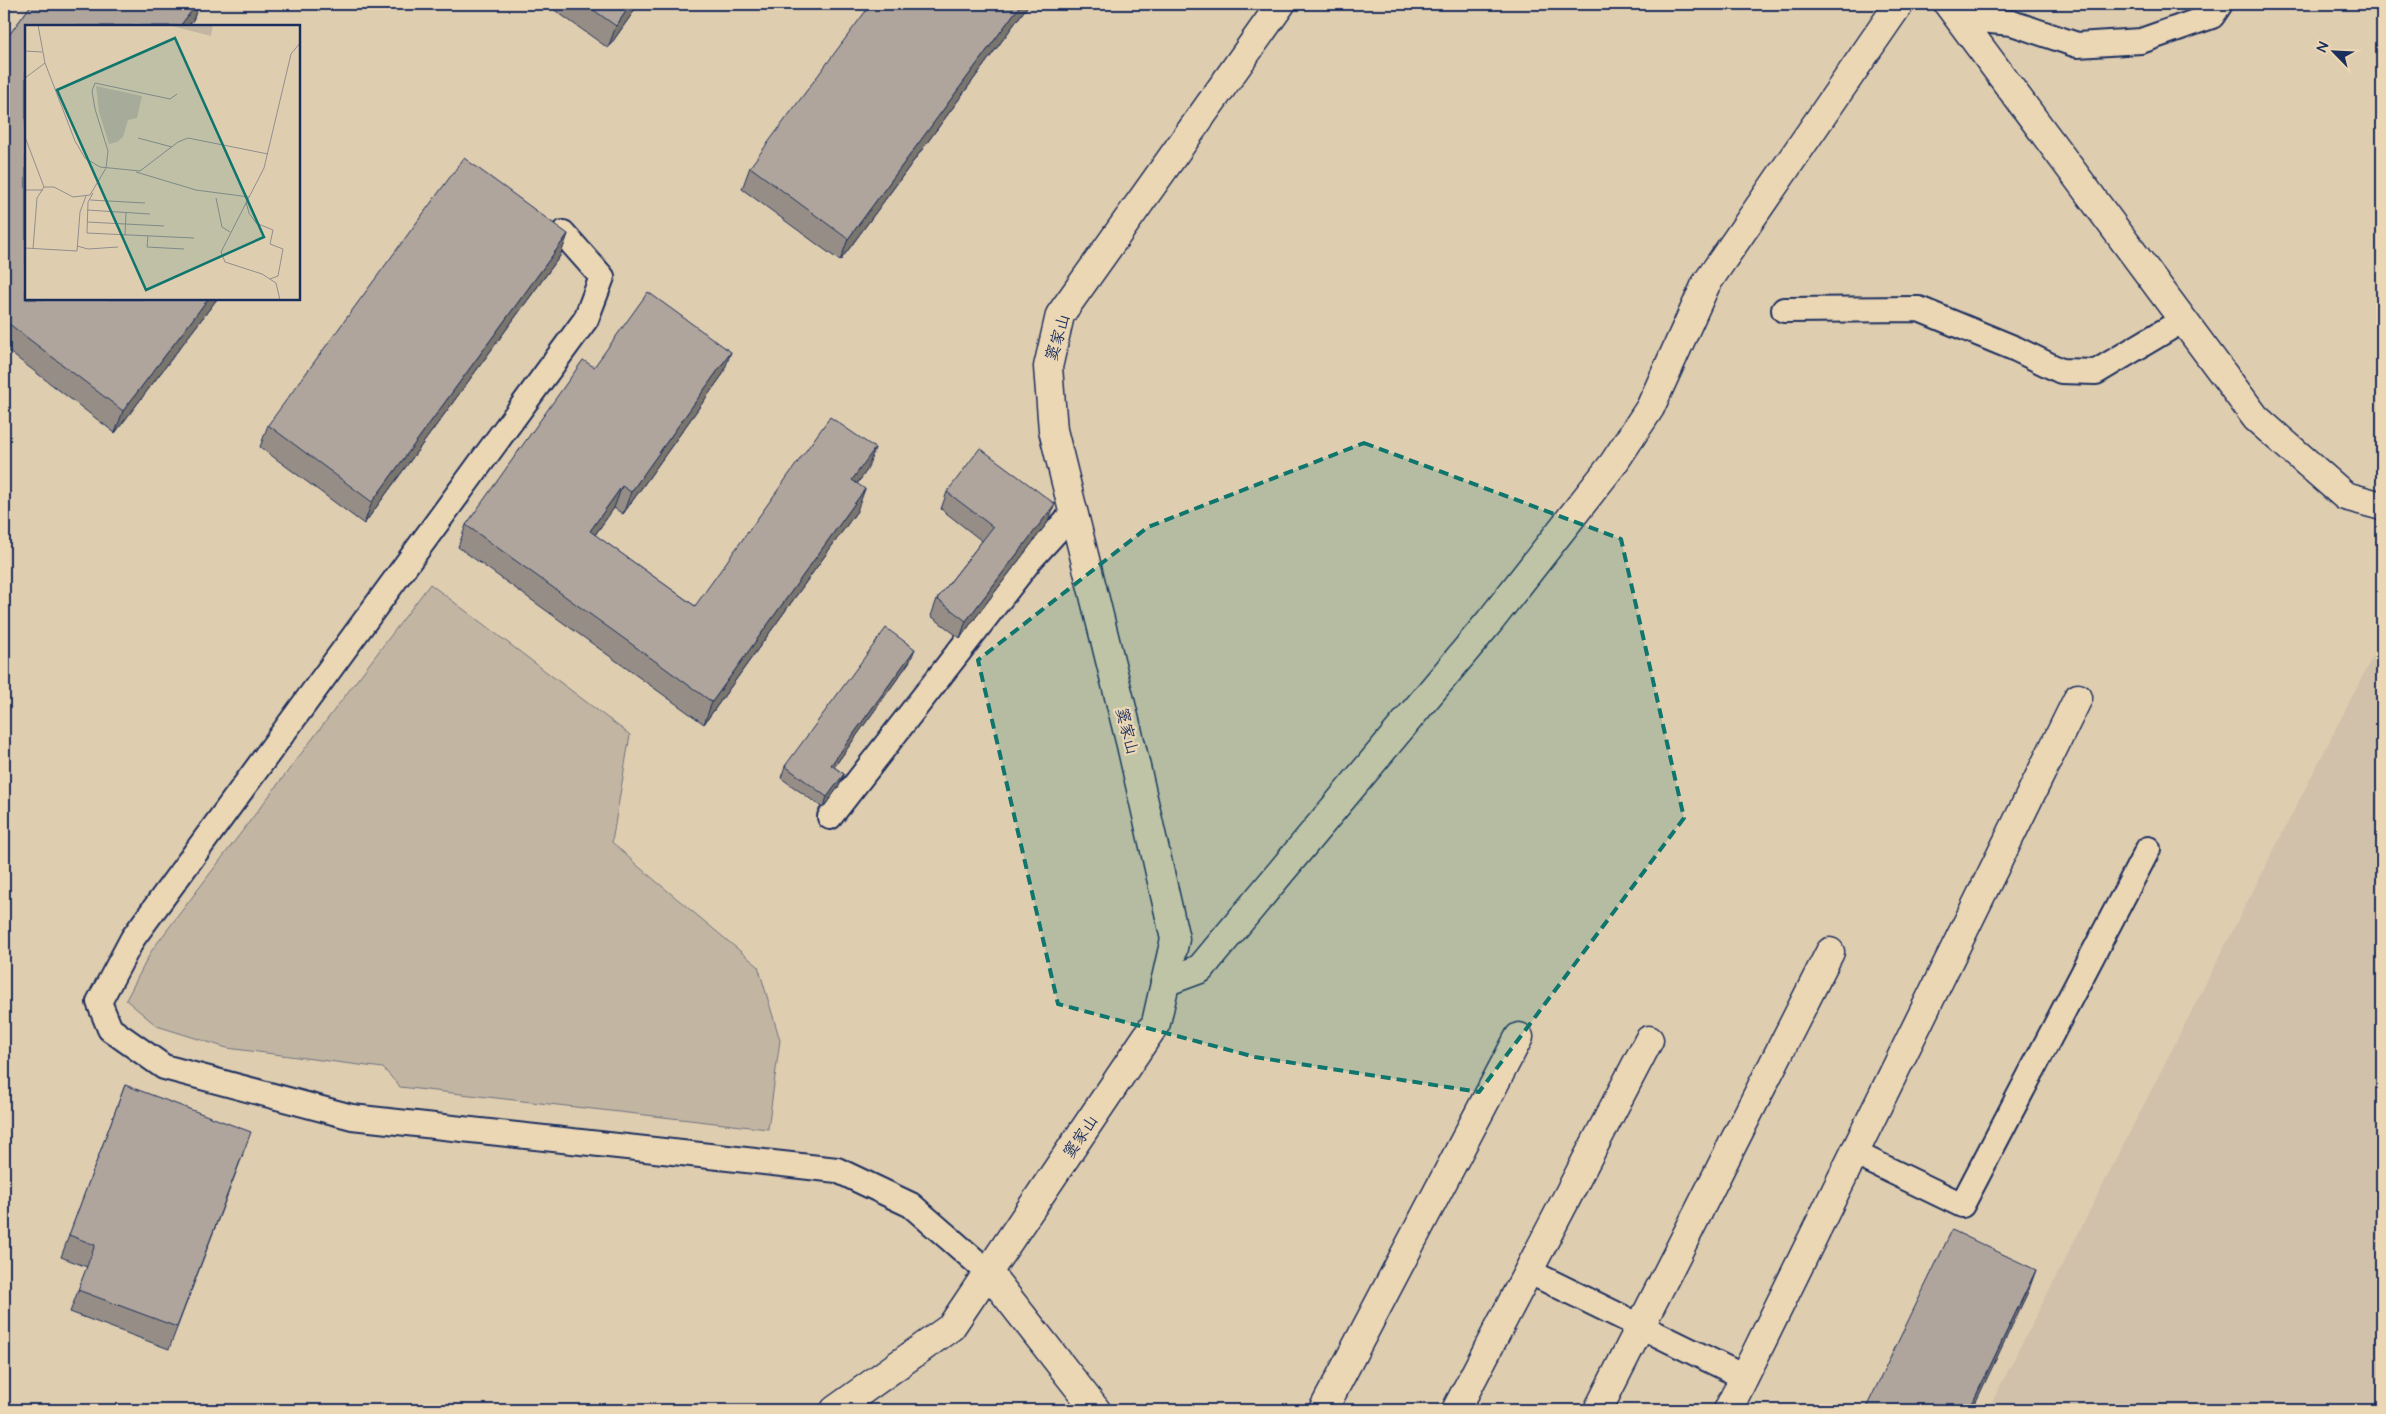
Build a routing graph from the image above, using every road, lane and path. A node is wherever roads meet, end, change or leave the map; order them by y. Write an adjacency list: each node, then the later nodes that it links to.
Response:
1 (1281, 4): 9 (street, 窦家山)
2 (1899, 4): 14 (street)
3 (2220, 4): 4 (lane)
4 (1953, 11): 7 (street)
5 (563, 233): 19 (lane)
6 (1784, 310): 7 (lane)
7 (2183, 320): 8 (street)
8 (2382, 506)
9 (1073, 513): 11 (lane); 14 (street, 窦家山)
10 (2078, 698): 17 (street)
11 (830, 818)
12 (2148, 848): 17 (lane)
13 (1830, 952): 20 (street)
14 (1166, 982): 19 (street, 窦家山)
15 (1519, 1037): 24 (street)
16 (1650, 1040): 18 (street)
17 (1854, 1153): 21 (street)
18 (1528, 1271): 20 (lane); 25 (street)
19 (988, 1272): 22 (street, 窦家山); 23 (street)
20 (1640, 1327): 21 (lane); 26 (street)
21 (1744, 1378): 27 (street)
22 (835, 1410)
23 (1096, 1410)
24 (1323, 1410)
25 (1456, 1410)
26 (1598, 1410)
27 (1728, 1410)

